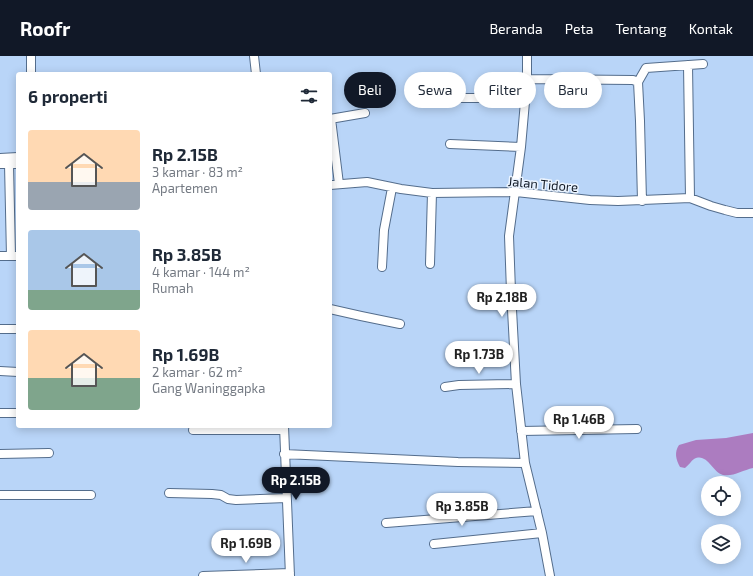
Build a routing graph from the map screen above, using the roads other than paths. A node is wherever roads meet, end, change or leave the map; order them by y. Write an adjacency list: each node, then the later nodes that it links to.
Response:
1 (31, 56): 6 (street)
2 (254, 56): 7 (street)
3 (527, 56): 8 (street)
4 (703, 64): 5 (street)
5 (688, 65): 10 (street); 26 (street)
6 (31, 72)
7 (256, 72)
8 (527, 72)
9 (536, 79): 10 (street)
10 (638, 82): 27 (street)
11 (524, 108): 16 (street)
12 (365, 113): 13 (street)
13 (332, 119)
14 (332, 132): 22 (street)
15 (450, 144): 16 (street)
16 (521, 147): 24 (street)
17 (16, 157): 18 (street)
18 (0, 158)
19 (0, 164): 20 (street)
20 (14, 164): 30 (street)
21 (332, 184): 22 (street, Jalan Tidore)
22 (340, 184): 23 (street, Jalan Tidore)
23 (392, 188): 25 (street, Jalan Tidore); 32 (street)
24 (516, 192): 25 (street, Jalan Tidore); 27 (street, Jalan Tidore); 39 (street)
25 (432, 193): 31 (street)
26 (690, 198): 27 (street, Jalan Tidore); 28 (street, Jalan Tidore)
27 (642, 201)
28 (753, 213)
29 (0, 256): 30 (street)
30 (15, 256)
31 (430, 264)
32 (382, 267)
33 (332, 309): 34 (street)
34 (400, 324)
35 (0, 329): 36 (street)
36 (16, 329)
37 (0, 371): 38 (street)
38 (16, 372)
39 (516, 384): 40 (street); 46 (street)
40 (444, 387)
41 (0, 413): 42 (street)
42 (16, 413)
43 (284, 428): 44 (street); 49 (street)
44 (193, 430)
45 (637, 430): 46 (street)
46 (521, 431): 50 (street)
47 (49, 453): 48 (street)
48 (0, 454)
49 (284, 454): 50 (street); 54 (street)
50 (525, 463): 55 (street)
51 (169, 493): 54 (street)
52 (91, 494): 53 (street)
53 (0, 495)
54 (286, 498): 59 (street)
55 (537, 511): 56 (street); 57 (street)
56 (386, 523)
57 (542, 533): 58 (street); 61 (street)
58 (434, 544)
59 (290, 574): 60 (street)
60 (203, 576)
61 (548, 576)

